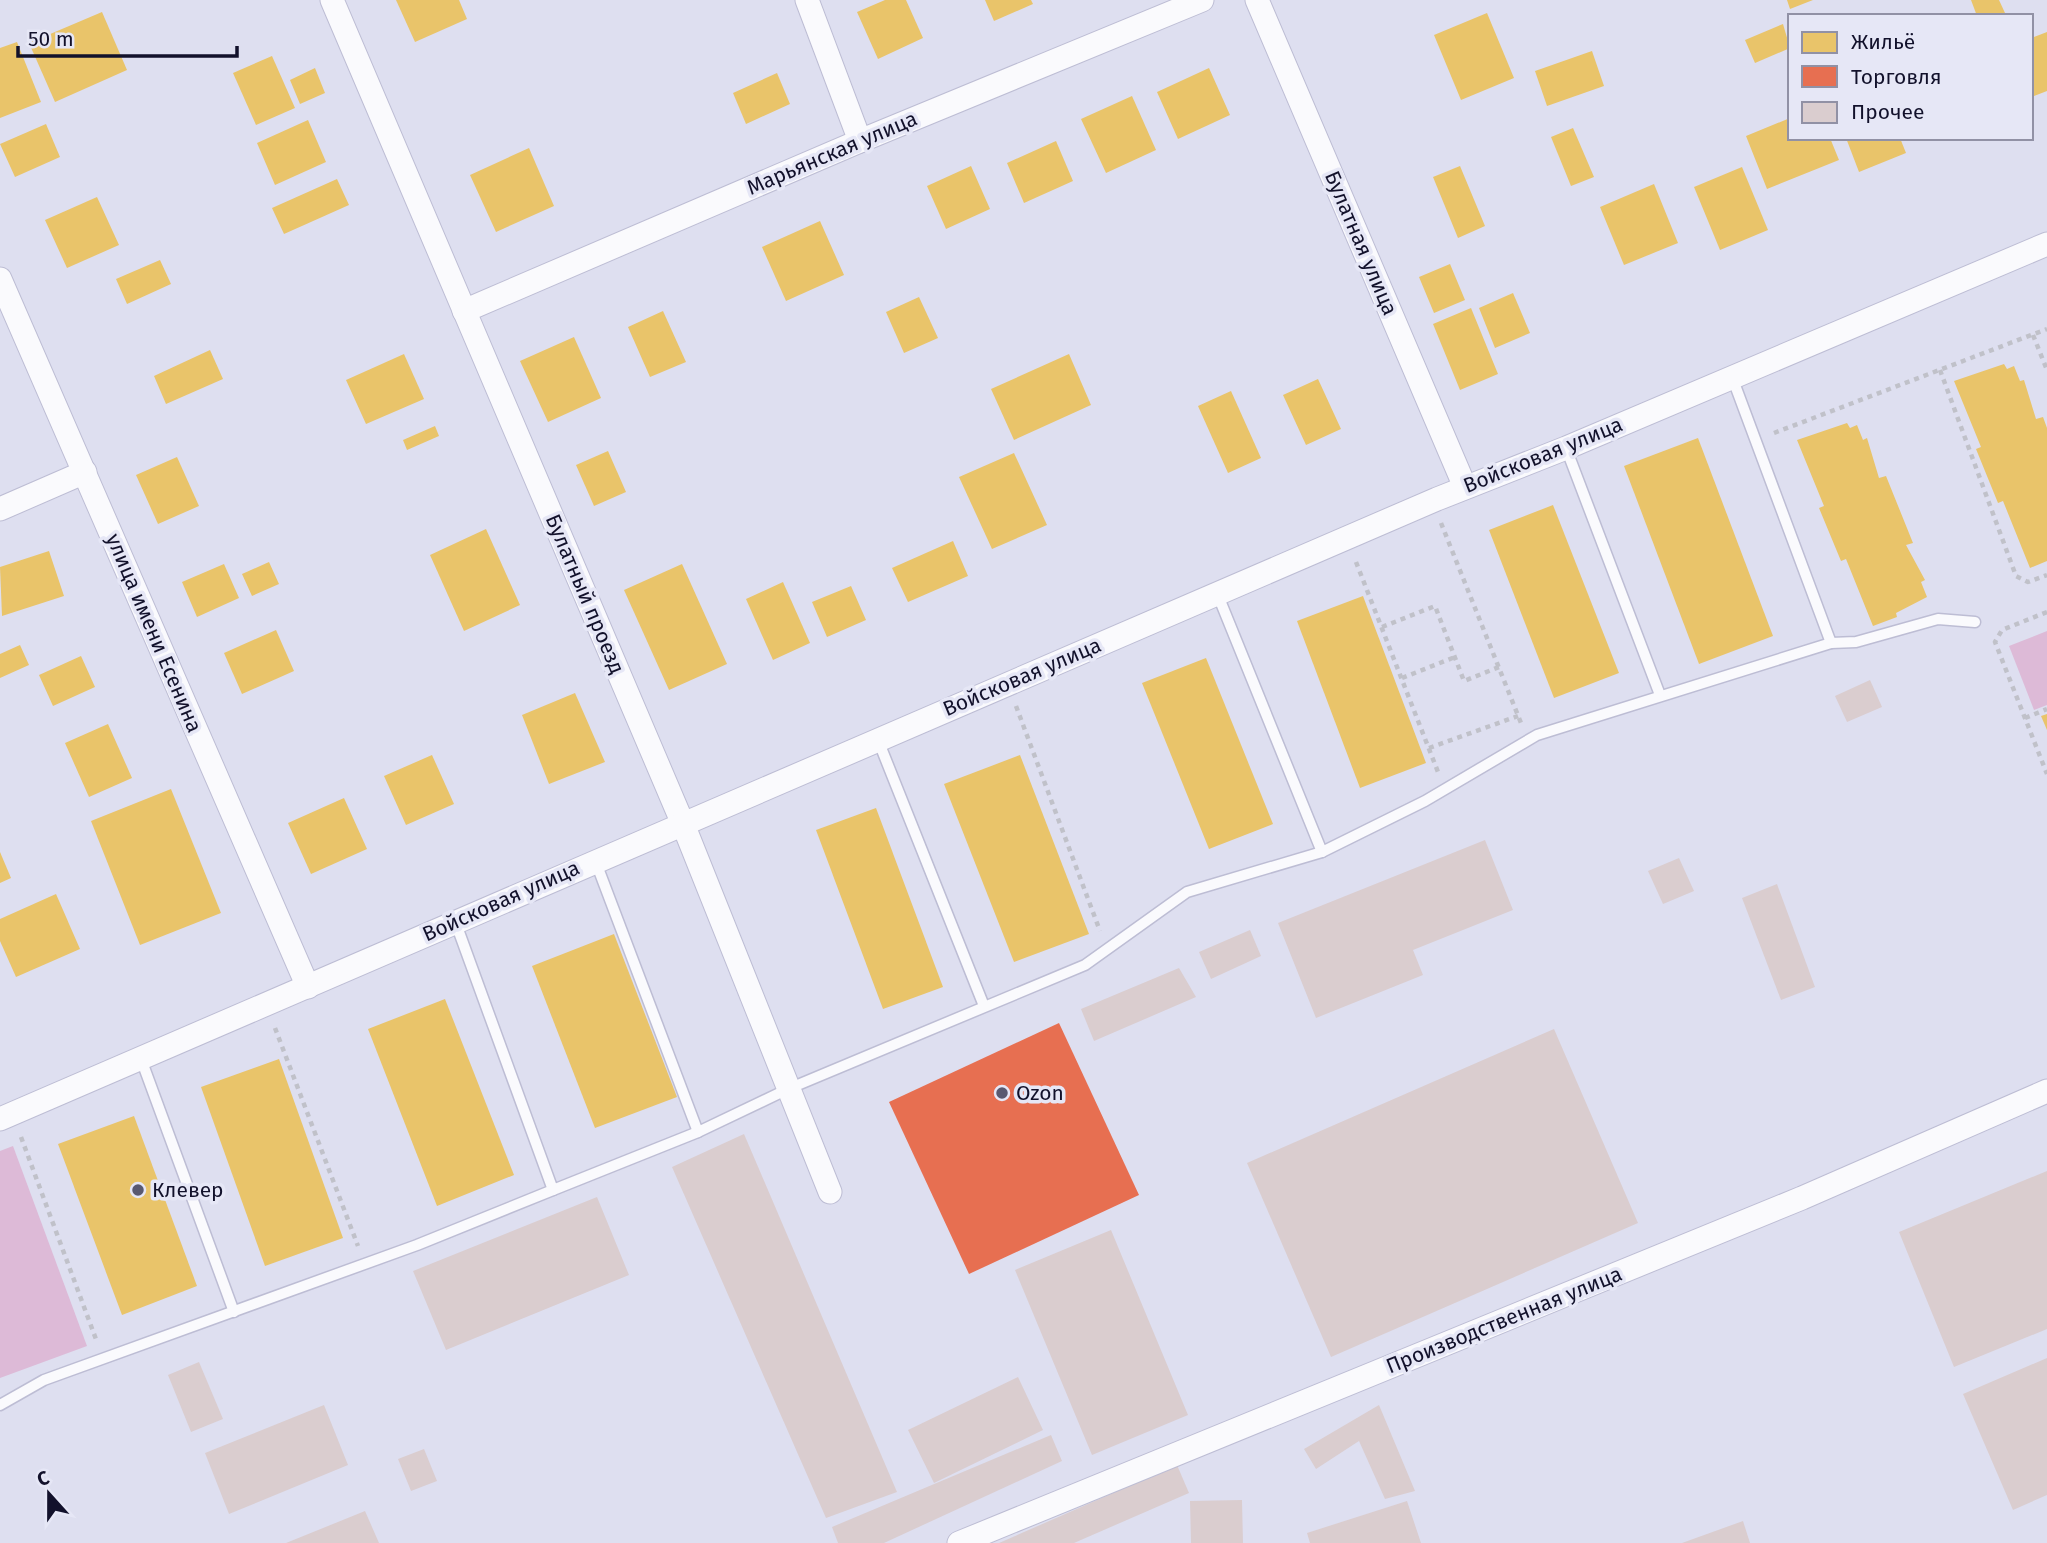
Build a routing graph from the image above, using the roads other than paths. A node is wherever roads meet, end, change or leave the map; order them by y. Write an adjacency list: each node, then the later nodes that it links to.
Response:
1 (332, 0): 8 (street, Булатный проезд)
2 (807, 0): 5 (street)
3 (1202, 0): 5 (street, Марьянская улица)
4 (1257, 0): 12 (street, Булатная улица)
5 (860, 141): 8 (street, Марьянская улица)
6 (2047, 244): 9 (street, Войсковая улица)
7 (0, 279): 11 (street, улица имени Есенина)
8 (464, 311): 19 (street, Булатный проезд)
9 (1732, 377): 10 (street, Войсковая улица); 16 (lane)
10 (1566, 448): 12 (street, Войсковая улица); 17 (lane)
11 (85, 472): 13 (street); 23 (street, улица имени Есенина)
12 (1465, 487): 14 (street, Войсковая улица)
13 (0, 509)
14 (1217, 593): 18 (street, Войсковая улица); 20 (lane)
15 (1975, 622): 16 (lane)
16 (1831, 643): 17 (lane)
17 (1660, 695): 20 (lane)
18 (878, 740): 19 (street, Войсковая улица); 24 (lane)
19 (684, 824): 21 (street, Войсковая улица); 26 (street, Булатный проезд)
20 (1322, 852): 24 (lane)
21 (595, 860): 22 (street, Войсковая улица); 29 (lane)
22 (455, 921): 23 (street, Войсковая улица); 30 (lane)
23 (307, 987): 25 (street, Войсковая улица)
24 (984, 1006): 26 (lane)
25 (141, 1059): 28 (street, Войсковая улица); 32 (lane)
26 (788, 1088): 29 (lane); 31 (street, Булатный проезд)
27 (2047, 1091): 34 (street, Производственная улица)
28 (0, 1118)
29 (698, 1132): 30 (lane)
30 (553, 1190): 32 (lane)
31 (830, 1192)
32 (234, 1312): 33 (lane)
33 (0, 1405)
34 (959, 1543)

